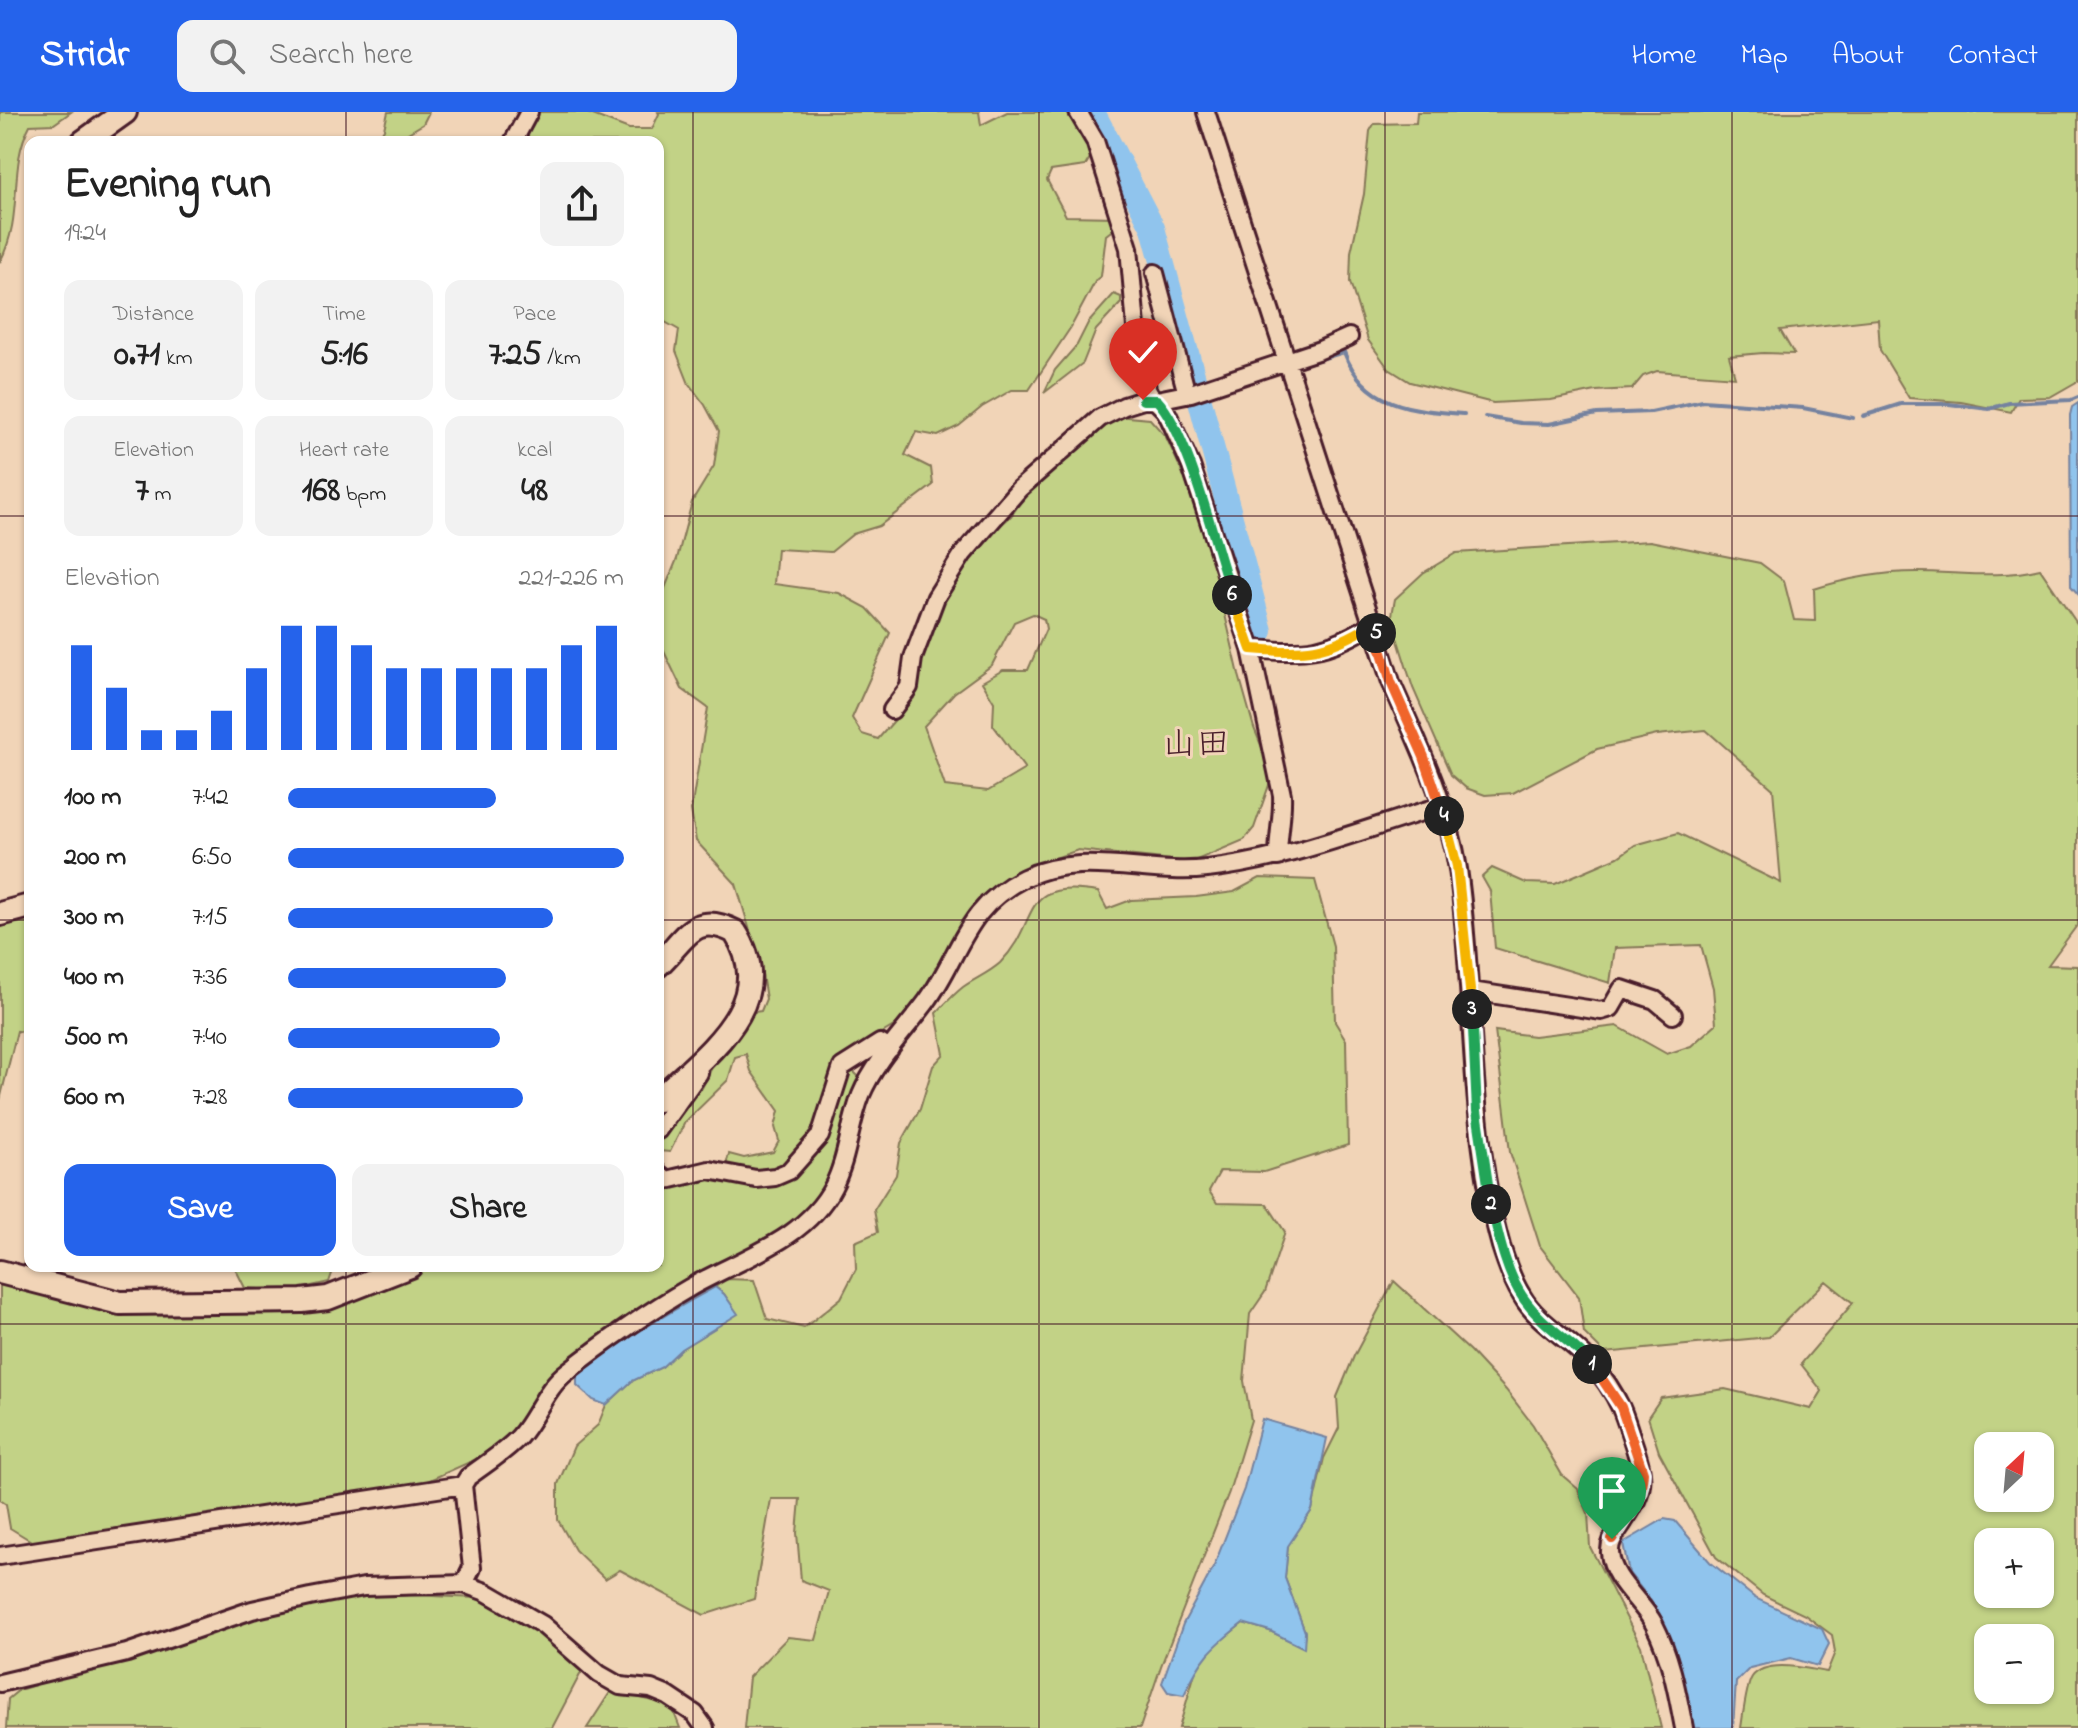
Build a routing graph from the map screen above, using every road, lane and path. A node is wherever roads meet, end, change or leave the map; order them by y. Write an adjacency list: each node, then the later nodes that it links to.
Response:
1 (125, 112): 5 (street)
2 (529, 112): 6 (street)
3 (1078, 112): 11 (street)
4 (1206, 112): 9 (street)
5 (91, 136)
6 (516, 136)
7 (1155, 273): 10 (street)
8 (1349, 337): 9 (street)
9 (1286, 362): 10 (street); 12 (street)
10 (1194, 392): 11 (street)
11 (1157, 400): 13 (street); 14 (street)
12 (1373, 624): 13 (street); 15 (street)
13 (1251, 649): 16 (street)
14 (892, 710)
15 (1437, 807): 16 (street); 20 (street)
16 (1278, 857): 22 (street)
17 (24, 908): 18 (street)
18 (0, 914)
19 (664, 958): 23 (street)
20 (1471, 991): 21 (street); 34 (street)
21 (1673, 1015)
22 (890, 1049): 26 (street); 29 (street)
23 (694, 1064): 24 (street); 25 (street)
24 (664, 1094)
25 (664, 1122)
26 (664, 1178)
27 (0, 1272): 28 (street)
28 (395, 1272)
29 (463, 1485): 30 (street); 31 (street)
30 (0, 1556)
31 (464, 1584): 32 (street); 33 (street)
32 (0, 1683)
33 (705, 1728)
34 (1684, 1728)

